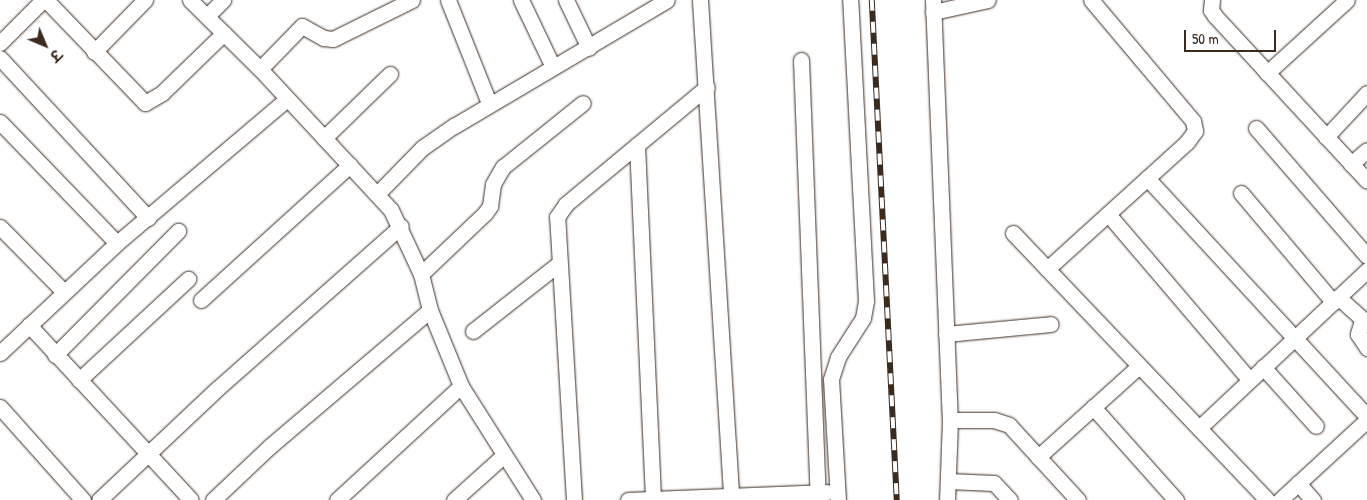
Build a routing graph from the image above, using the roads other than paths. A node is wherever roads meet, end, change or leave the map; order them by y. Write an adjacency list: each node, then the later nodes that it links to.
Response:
1 (44, 0): 19 (street); 21 (street)
2 (146, 0): 21 (street)
3 (190, 0): 17 (street)
4 (223, 0): 17 (street)
5 (412, 0): 25 (street)
6 (448, 0): 31 (street)
7 (520, 0): 24 (street)
8 (566, 0): 20 (street)
9 (667, 0): 20 (street)
10 (700, 0): 28 (street)
11 (850, 0): 90 (street)
12 (988, 0): 16 (street)
13 (1091, 0): 41 (street)
14 (1212, 0): 26 (street)
15 (1346, 0): 26 (street)
16 (933, 6): 66 (street)
17 (207, 16): 18 (street)
18 (224, 34): 21 (street); 25 (street)
19 (0, 43)
20 (588, 48): 24 (street)
21 (94, 52)
22 (0, 58): 46 (street)
23 (801, 60): 88 (street)
24 (554, 67): 31 (street)
25 (260, 69): 30 (street)
26 (1267, 73): 35 (street)
27 (390, 74): 36 (street)
28 (707, 87): 37 (street); 89 (street)
29 (1367, 94): 35 (street)
30 (287, 99): 36 (street); 46 (street)
31 (489, 103): 43 (street)
32 (583, 103): 56 (street)
33 (0, 122): 51 (street)
34 (1256, 128): 52 (street)
35 (1326, 137): 39 (street)
36 (324, 138): 40 (street)
37 (637, 145): 53 (street); 91 (street)
38 (1367, 150): 39 (street)
39 (1351, 164): 42 (street)
40 (350, 165): 43 (street); 60 (street)
41 (1147, 178): 45 (street); 67 (street)
42 (1367, 181)
43 (378, 193): 47 (street)
44 (1241, 193): 59 (street)
45 (1108, 214): 54 (street); 74 (street)
46 (148, 218): 51 (street)
47 (401, 226): 56 (street); 83 (street)
48 (0, 227): 58 (street)
49 (178, 232): 70 (street)
50 (1013, 233): 54 (street)
51 (117, 243): 58 (street)
52 (1367, 256)
53 (558, 264): 65 (street); 99 (street)
54 (1047, 269): 71 (street)
55 (1367, 270): 59 (street)
56 (421, 274): 61 (street)
57 (188, 279): 73 (street)
58 (64, 292): 64 (street)
59 (1335, 299): 62 (street); 67 (street)
60 (202, 300)
61 (430, 310): 75 (street); 96 (street)
62 (1364, 322): 68 (street)
63 (1051, 324): 66 (street)
64 (29, 326): 69 (street); 70 (street)
65 (473, 331)
66 (946, 334): 79 (street)
67 (1295, 337): 72 (street); 78 (street)
68 (1367, 348)
69 (0, 353)
70 (55, 355): 73 (street)
71 (1139, 366): 77 (street); 82 (street)
72 (1263, 367): 74 (street); 81 (street)
73 (79, 380): 83 (street)
74 (1250, 380): 82 (street)
75 (461, 386): 84 (street); 97 (street)
76 (0, 407): 93 (street)
77 (1093, 407): 85 (street); 104 (street)
78 (1367, 416)
79 (950, 420): 85 (street); 86 (street)
80 (1367, 420): 87 (street)
81 (1316, 426)
82 (1199, 428): 105 (street)
83 (148, 455): 94 (street); 95 (street)
84 (503, 456): 92 (street); 98 (street)
85 (1038, 457): 103 (street)
86 (948, 481): 101 (street); 102 (street)
87 (1298, 484): 106 (street); 107 (street)
88 (818, 493): 89 (street); 90 (street)
89 (731, 496): 91 (street)
90 (838, 496)
91 (653, 498): 100 (street)
92 (529, 499)
93 (83, 500)
94 (99, 500)
95 (190, 500)
96 (214, 500)
97 (337, 500)
98 (454, 500)
99 (574, 500)
100 (628, 500)
101 (947, 500)
102 (1010, 500)
103 (1078, 500)
104 (1176, 500)
105 (1267, 500)
106 (1280, 500)
107 (1313, 500)

